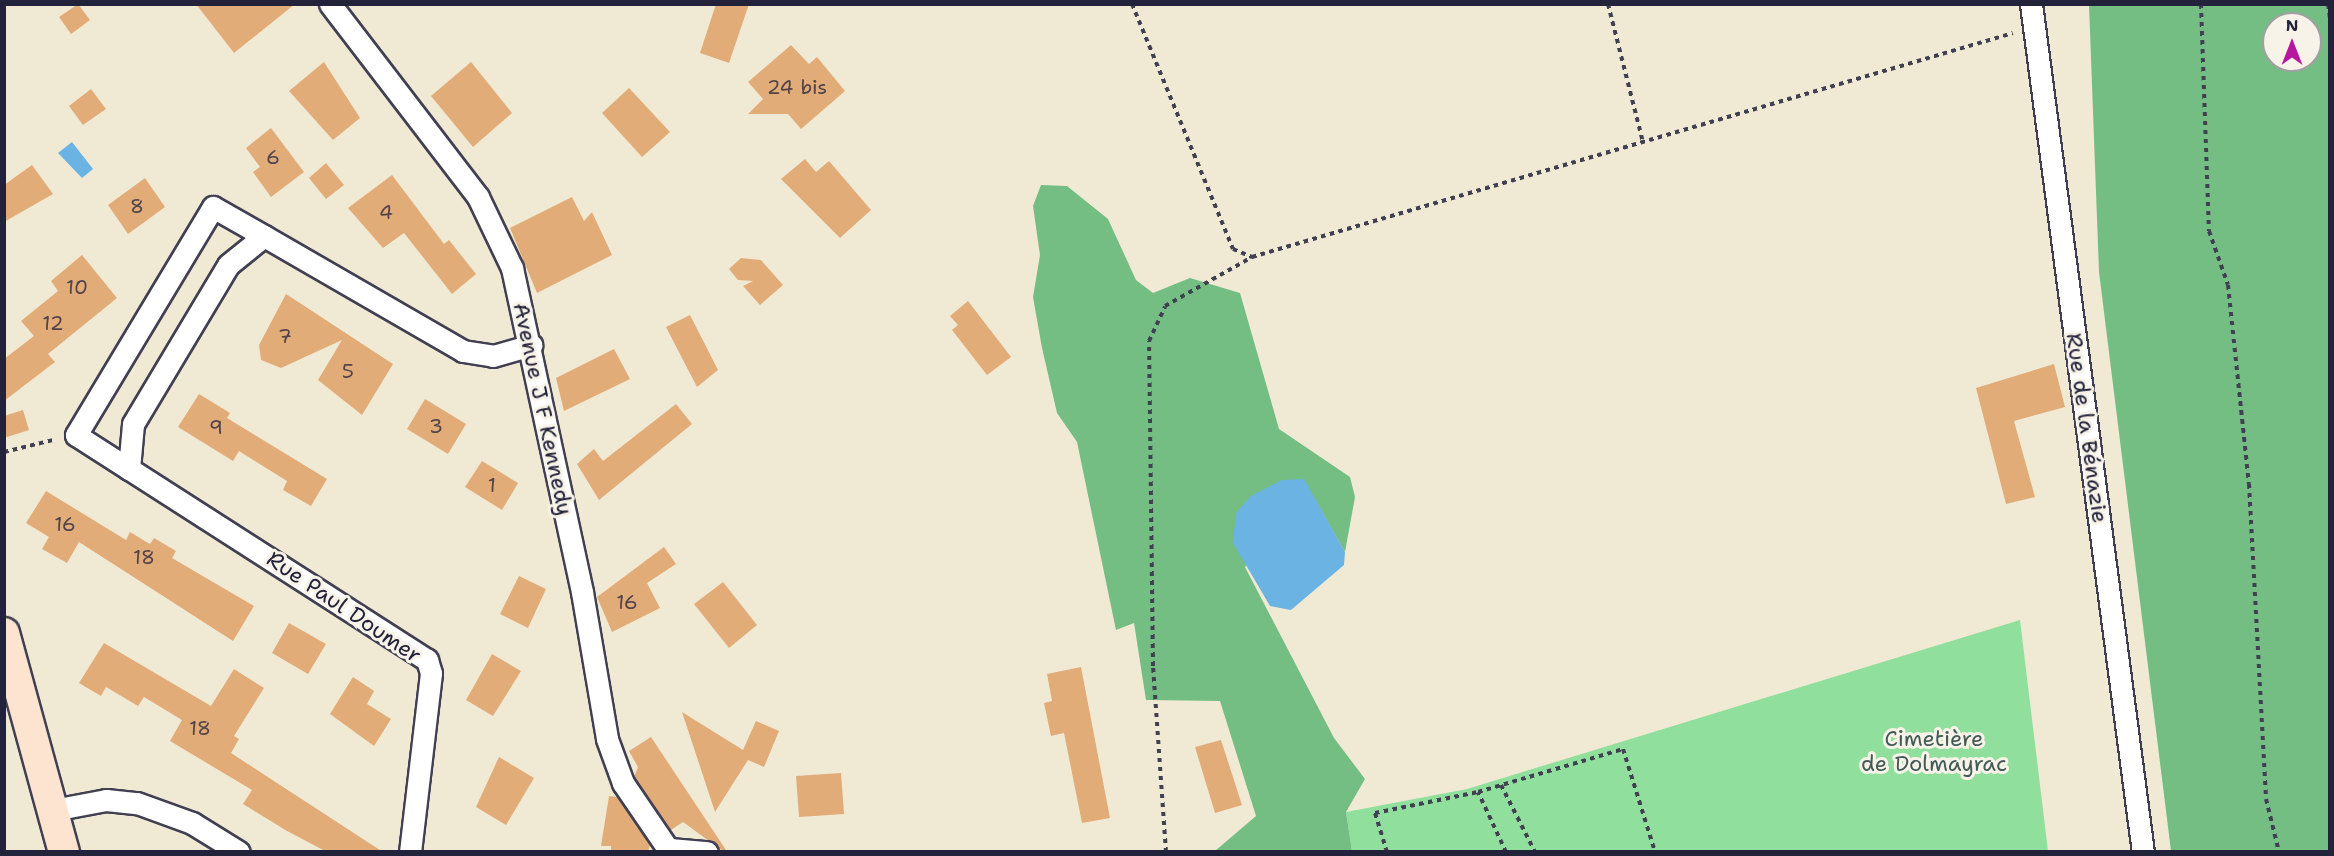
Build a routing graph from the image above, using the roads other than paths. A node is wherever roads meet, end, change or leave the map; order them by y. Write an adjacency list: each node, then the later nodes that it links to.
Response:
1 (330, 4): 4 (street, Avenue J F Kennedy)
2 (2031, 4): 14 (street, Rue de la Bénazie)
3 (264, 236): 4 (street); 5 (street); 5 (street, Rue Paul Doumer)
4 (531, 345): 9 (street, Avenue J F Kennedy)
5 (129, 469): 12 (street, Rue Paul Doumer)
6 (4, 633): 7 (main road)
7 (11, 683): 8 (main road)
8 (53, 810): 10 (main road); 11 (street)
9 (670, 850): 13 (street)
10 (64, 852)
11 (239, 852)
12 (410, 852)
13 (707, 852)
14 (2143, 852)

